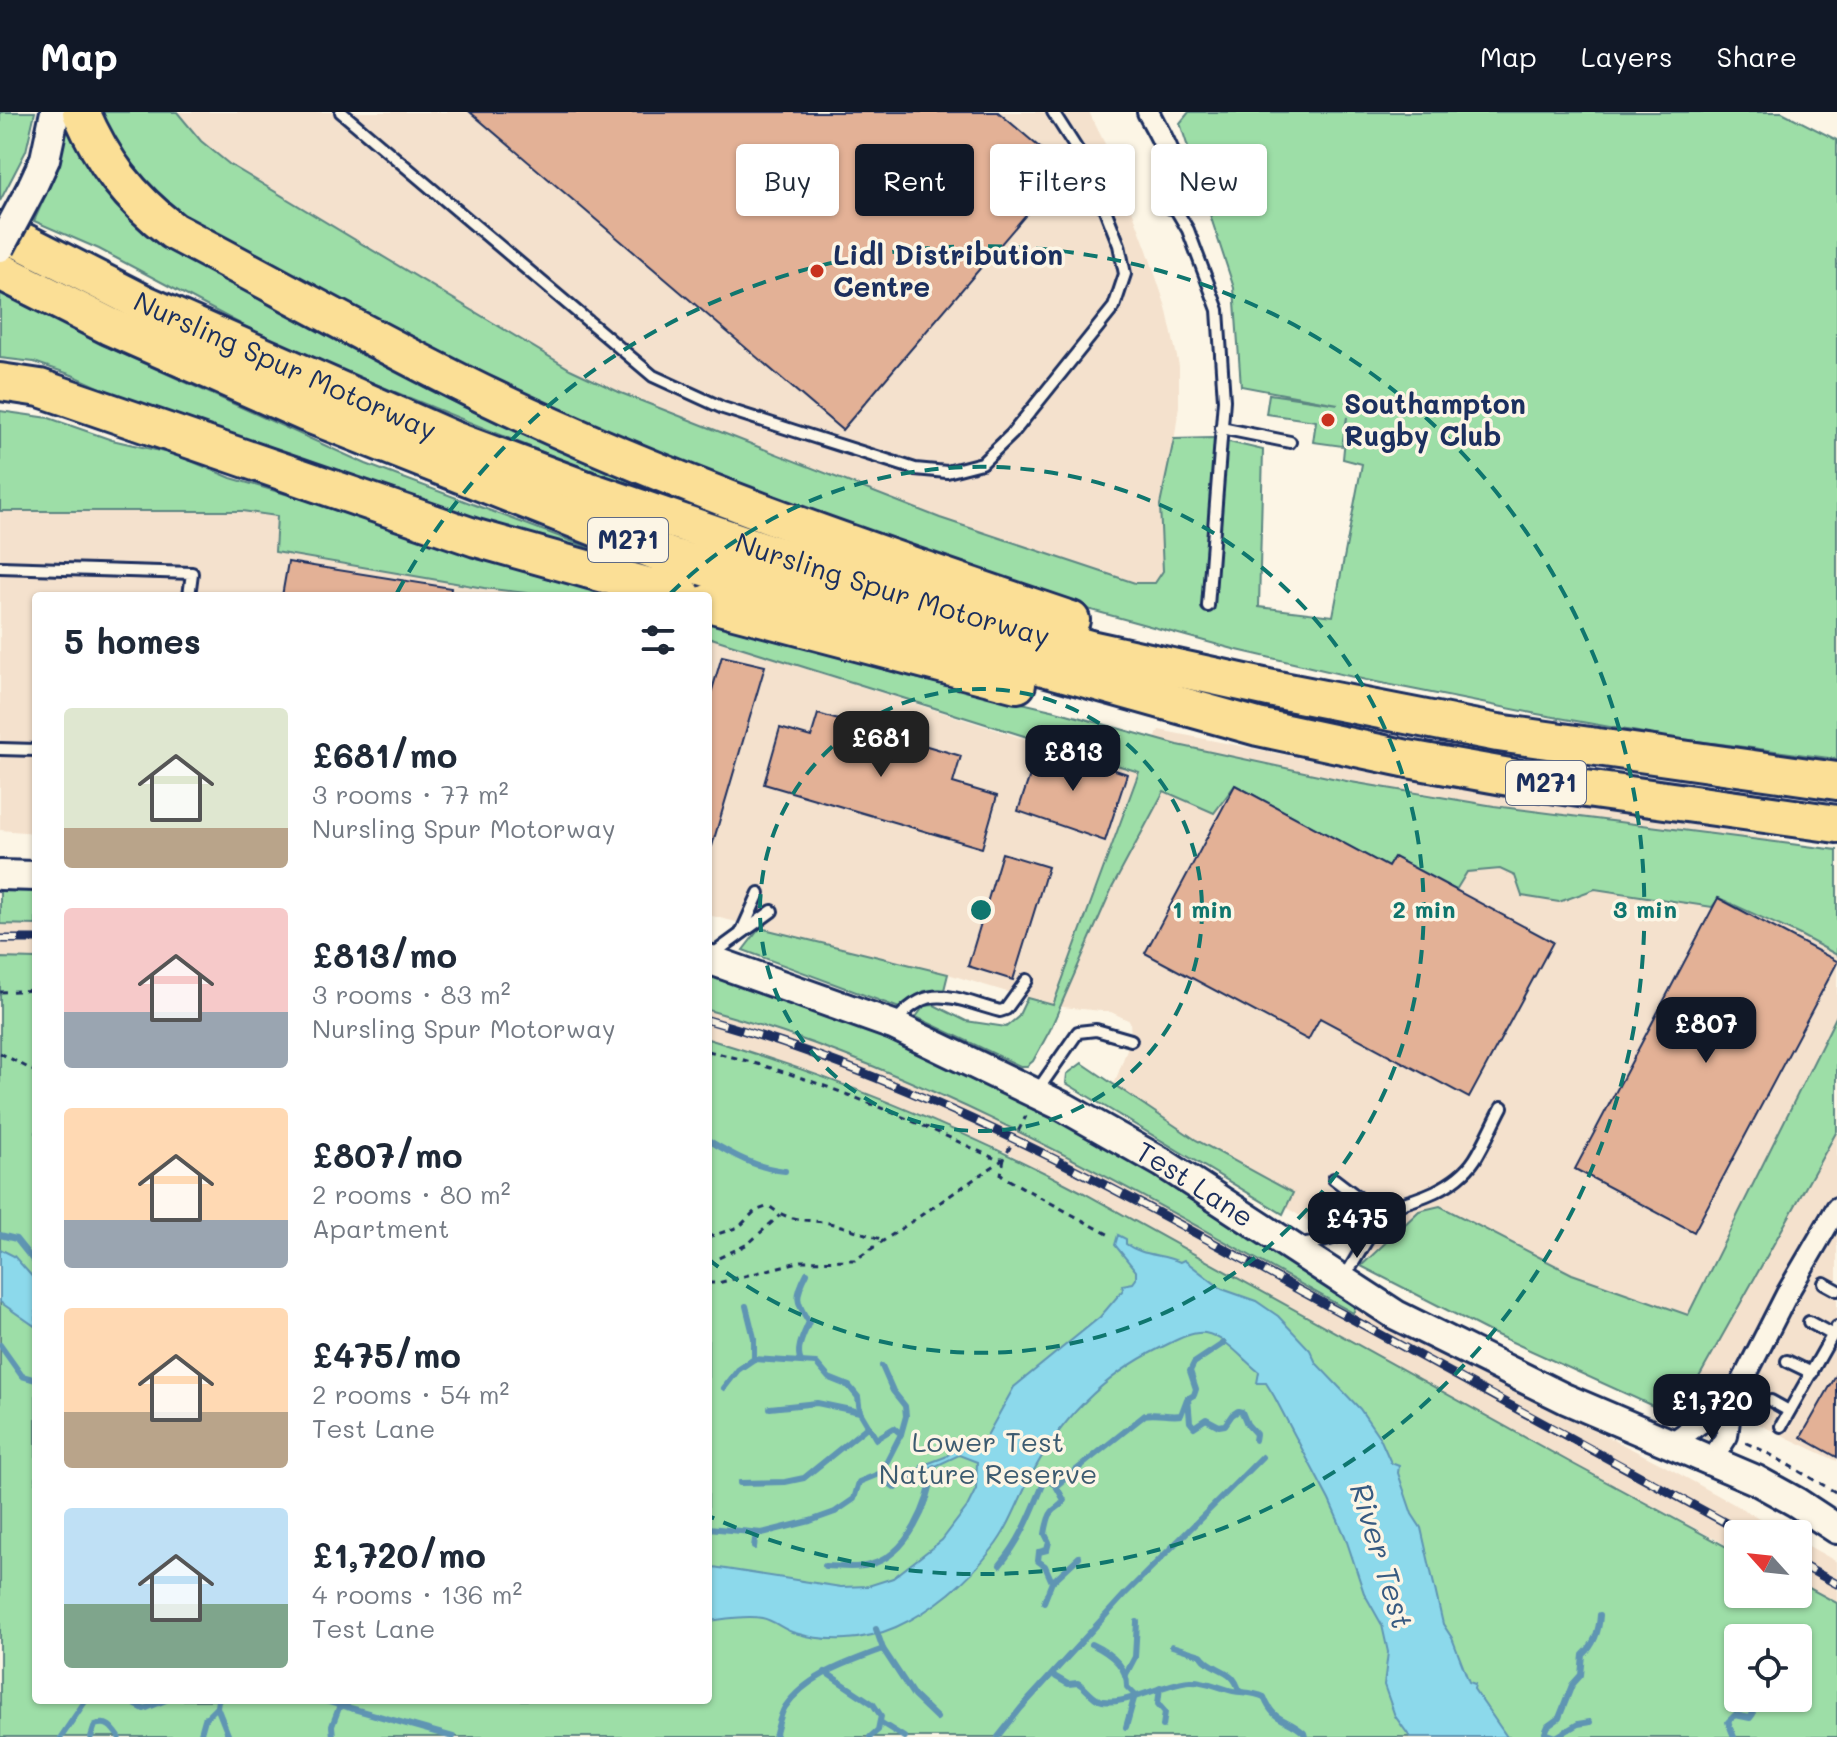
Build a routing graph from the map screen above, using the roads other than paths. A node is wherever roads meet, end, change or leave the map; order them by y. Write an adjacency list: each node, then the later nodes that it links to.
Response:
1 (55, 112): 9 (street, bridge)
2 (81, 112): 19 (highway, M271)
3 (341, 112): 4 (lane)
4 (1053, 112)
5 (1148, 112): 6 (street)
6 (1164, 144)
7 (1180, 216): 12 (lane)
8 (0, 230): 19 (highway, Nursling Spur Motorway / M271)
9 (0, 247)
10 (0, 271): 20 (highway, Nursling Spur Motorway / M271)
11 (0, 382): 16 (highway, M271)
12 (1221, 428): 13 (lane); 18 (lane)
13 (1290, 442)
14 (0, 567): 15 (lane)
15 (190, 592)
16 (669, 592)
17 (712, 604): 20 (highway, M271)
18 (1208, 606)
19 (1273, 689): 23 (highway, Nursling Spur Motorway / M271)
20 (1258, 727): 24 (highway, Nursling Spur Motorway / M271)
21 (0, 749): 22 (lane)
22 (32, 750)
23 (1837, 781)
24 (1837, 824)
25 (0, 875): 26 (street)
26 (32, 876)
27 (759, 893): 29 (lane)
28 (772, 911): 29 (lane)
29 (740, 935): 30 (lane)
30 (712, 956)
31 (712, 960): 33 (street, Test Lane)
32 (1027, 980): 33 (lane)
33 (893, 1025): 35 (street, Test Lane)
34 (1131, 1040): 35 (lane)
35 (1035, 1093): 40 (street, Test Lane)
36 (1502, 1107): 39 (lane)
37 (1334, 1179): 39 (lane)
38 (1837, 1208): 49 (street)
39 (1379, 1218): 40 (lane); 41 (lane)
40 (1294, 1250): 41 (street, Test Lane)
41 (1342, 1282): 52 (street, Test Lane)
42 (1824, 1283): 43 (lane)
43 (1837, 1290)
44 (1809, 1322): 45 (lane)
45 (1835, 1331): 47 (lane)
46 (1787, 1361): 47 (lane)
47 (1812, 1373): 50 (lane)
48 (1771, 1401): 50 (lane)
49 (1731, 1404): 52 (street); 53 (street)
50 (1789, 1411): 51 (lane)
51 (1781, 1426)
52 (1672, 1443): 53 (street, Test Lane)
53 (1711, 1461): 54 (street, Test Lane)
54 (1837, 1529)

